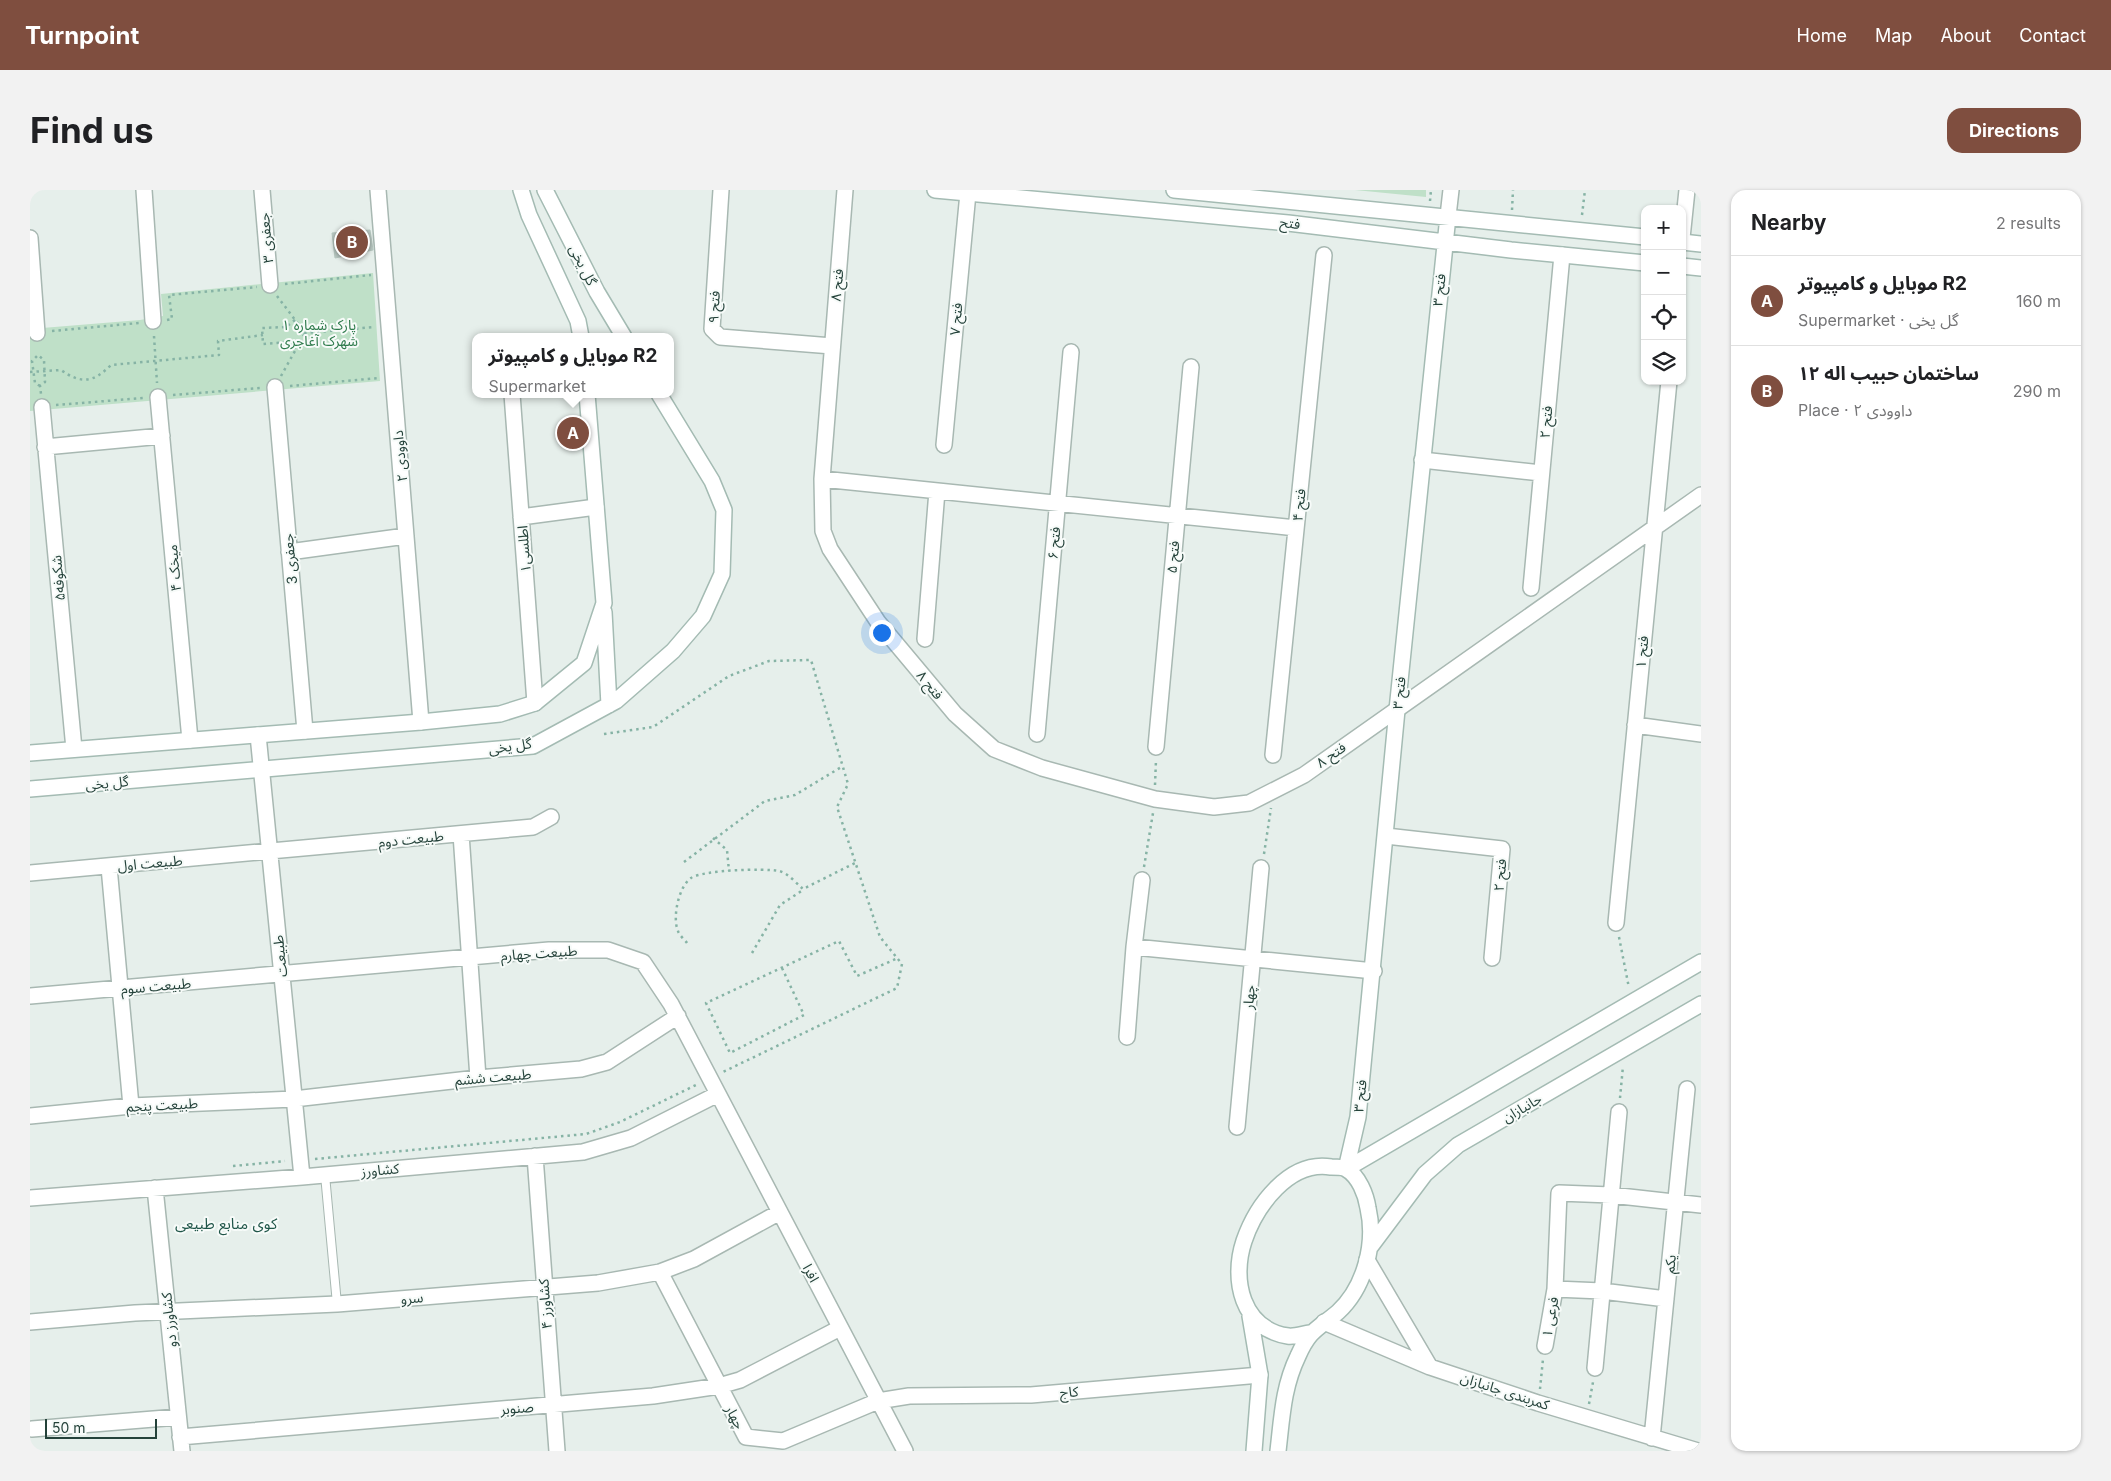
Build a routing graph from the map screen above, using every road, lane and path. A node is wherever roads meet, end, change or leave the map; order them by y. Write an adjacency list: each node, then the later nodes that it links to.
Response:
1 (144, 190): 32 (street)
2 (262, 190): 30 (street, جعفری ۳)
3 (378, 190): 29 (street, داوودی ۲)
4 (521, 190): 36 (street, گل یخی)
5 (546, 190): 37 (street, گل یخی)
6 (721, 190): 39 (street, فتح ۹)
7 (845, 190): 39 (street, فتح ۸)
8 (936, 190): 14 (street, فتح)
9 (1174, 190): 17 (street, فتح)
10 (1451, 190): 17 (street, فتح ۳)
11 (1514, 190): 16 (path)
12 (1585, 190): 18 (path)
13 (1687, 190): 15 (street)
14 (968, 193): 22 (street, فتح); 55 (street, فتح ۷)
15 (1686, 205)
16 (1512, 211)
17 (1448, 216): 18 (street, فتح); 22 (street, فتح ۳)
18 (1582, 229): 19 (street, فتح)
19 (1641, 236)
20 (30, 238): 34 (street)
21 (1686, 241): 23 (street)
22 (1444, 242): 25 (street, فتح); 57 (street, فتح ۳)
23 (1701, 244)
24 (1324, 255): 66 (street, فتح ۴)
25 (1562, 255): 26 (street, فتح); 58 (street, فتح ۲)
26 (1641, 263)
27 (1686, 266): 28 (street)
28 (1701, 268)
29 (385, 274): 30 (path); 33 (street, داوودی ۲)
30 (270, 285): 31 (path); 32 (path)
31 (295, 320): 35 (path); 38 (path)
32 (153, 321): 34 (path); 42 (path)
33 (389, 326): 35 (path); 46 (street, داوودی ۲)
34 (37, 333)
35 (305, 333): 40 (path)
36 (580, 333)
37 (622, 333)
38 (263, 335): 40 (path); 42 (path)
39 (832, 346): 59 (street, فتح ۸)
40 (296, 348): 48 (path)
41 (1071, 352): 62 (street, فتح ۶)
42 (156, 361): 44 (path); 49 (path)
43 (1190, 367): 64 (street, فتح ۵)
44 (44, 371): 45 (path); 45 (path); 45 (path)
45 (32, 372)
46 (393, 376): 48 (path); 68 (street, داوودی ۲)
47 (1669, 385): 67 (street, فتح ۱)
48 (275, 387): 49 (path); 69 (street, 3 جعفری)
49 (158, 396): 53 (path); 54 (street, میخک ۴)
50 (512, 398): 65 (street, اطلسی۱)
51 (587, 398): 63 (street)
52 (661, 398): 74 (street, گل یخی)
53 (42, 407): 56 (street, شکوفه۵)
54 (162, 436): 56 (street); 83 (street, میخک ۴)
55 (944, 445)
56 (45, 447): 85 (street, شکوفه۵)
57 (1422, 460): 58 (street); 75 (street, فتح ۳)
58 (1541, 472): 70 (street, فتح ۲)
59 (822, 479): 60 (street); 91 (street, فتح ۸)
60 (937, 491): 62 (street); 72 (street)
61 (1701, 495): 67 (street, فتح ۸)
62 (1058, 504): 64 (street); 80 (street, فتح ۶)
63 (596, 508): 65 (street); 71 (street)
64 (1177, 516): 66 (street); 84 (street, فتح ۵)
65 (521, 517): 73 (street, اطلسی۱)
66 (1296, 528): 87 (street, فتح ۴)
67 (1654, 528): 75 (street, فتح ۸); 77 (street, فتح ۱)
68 (406, 536): 69 (street); 76 (street, داوودی ۲)
69 (289, 552): 78 (street, 3 جعفری)
70 (1530, 588)
71 (604, 603): 73 (street); 74 (street)
72 (925, 639)
73 (536, 704): 76 (street)
74 (609, 705): 89 (street, گل یخی)
75 (1397, 710): 91 (street, فتح ۸); 94 (street, فتح ۳)
76 (420, 722): 78 (street)
77 (1635, 725): 81 (street); 105 (street, فتح ۱)
78 (306, 731): 82 (street)
79 (604, 734): 88 (path)
80 (1037, 734)
81 (1701, 734)
82 (258, 735): 83 (street); 89 (street, طبیعت)
83 (190, 740): 85 (street)
84 (1156, 747)
85 (74, 749): 86 (street)
86 (30, 753)
87 (1273, 756)
88 (842, 766): 95 (path); 98 (path)
89 (261, 770): 90 (street, گل یخی); 96 (street, طبیعت)
90 (30, 789)
91 (1273, 790): 100 (path)
92 (551, 817): 93 (street, طبیعت دوم)
93 (461, 834): 96 (street, طبیعت دوم); 109 (street)
94 (1386, 836): 112 (street, فتح ۲); 115 (street, فتح ۳)
95 (713, 838): 97 (path); 101 (path)
96 (269, 853): 99 (street, طبیعت اول); 116 (street, طبیعت)
97 (684, 862)
98 (856, 863): 104 (path); 110 (path)
99 (109, 867): 102 (street, طبیعت اول); 117 (street)
100 (1261, 868): 111 (street, چهار)
101 (729, 871): 104 (path); 106 (path)
102 (30, 873)
103 (1142, 880): 107 (street)
104 (806, 888): 108 (path)
105 (1616, 923): 119 (path)
106 (688, 943)
107 (1134, 947): 111 (street); 122 (street)
108 (752, 953)
109 (470, 958): 116 (street, طبیعت چهارم); 121 (street, طبیعت چهارم); 124 (street)
110 (898, 958): 114 (path); 125 (path)
111 (1253, 958): 115 (street); 132 (street, چهار)
112 (1492, 958)
113 (1701, 962): 119 (street)
114 (782, 968): 114 (path)
115 (1374, 970): 135 (street, فتح ۳)
116 (282, 976): 117 (street, طبیعت سوم); 128 (street, طبیعت)
117 (119, 989): 118 (street, طبیعت سوم); 129 (street)
118 (30, 996)
119 (1632, 1002): 135 (street)
120 (1701, 1004): 123 (street, جانبازان)
121 (678, 1016): 124 (street, طبیعت ششم); 125 (street, طبیعت چهارم)
122 (1127, 1037)
123 (1624, 1049): 130 (path); 144 (street, جانبازان)
124 (478, 1078): 128 (street, طبیعت ششم)
125 (710, 1079): 127 (street, طبیعت چهارم); 134 (path)
126 (1687, 1089): 141 (street, یکم)
127 (718, 1094): 133 (street, کشاورز); 143 (street, افرا)
128 (294, 1099): 129 (street, طبیعت پنجم); 134 (street, طبیعت)
129 (131, 1106): 131 (street, طبیعت پنجم)
130 (1619, 1112): 139 (street)
131 (30, 1116)
132 (1237, 1127)
133 (535, 1156): 136 (street, کشاورز); 146 (street, کشاورز ۴)
134 (300, 1160): 137 (street, طبیعت)
135 (1346, 1169): 144 (street); 152 (street)
136 (325, 1175): 137 (street, کشاورز); 150 (lane)
137 (302, 1177): 138 (street, کشاورز)
138 (154, 1188): 140 (street, کشاورز); 151 (street, کشاورز دو)
139 (1612, 1195): 141 (street); 147 (street, فرعی ۱); 148 (street)
140 (30, 1198)
141 (1676, 1202): 142 (street); 149 (street, یکم)
142 (1701, 1205)
143 (780, 1212): 145 (street, سرو); 155 (street, افرا)
144 (1369, 1253): 154 (street); 158 (street)
145 (660, 1272): 146 (street, سرو); 161 (street, چهار)
146 (544, 1288): 150 (street, سرو); 164 (street, کشاورز ۴)
147 (1555, 1289): 148 (street); 157 (street, فرعی ۱)
148 (1602, 1291): 149 (street); 159 (street)
149 (1666, 1299): 168 (street, یکم)
150 (337, 1304): 151 (street, سرو)
151 (168, 1312): 153 (street, سرو); 165 (street, کشاورز دو)
152 (1250, 1316): 156 (street); 160 (street)
153 (30, 1322)
154 (1324, 1322): 156 (street); 158 (street, کمربندی جانبازان)
155 (840, 1328): 161 (street, صنوبر); 162 (street, افرا)
156 (1310, 1333): 173 (street)
157 (1545, 1346): 163 (path)
158 (1430, 1367): 163 (street, کمربندی جانبازان)
159 (1595, 1368): 166 (path)
160 (1260, 1375): 162 (street, کاج); 172 (street)
161 (719, 1386): 162 (street, چهار); 164 (street, صنوبر)
162 (878, 1401): 171 (street, افرا)
163 (1538, 1403): 166 (street, کمربندی جانبازان)
164 (553, 1404): 169 (street, صنوبر); 170 (street, کشاورز ۴)
165 (178, 1417): 167 (street); 169 (street, کشاورز دو)
166 (1587, 1417): 168 (street, کمربندی جانبازان)
167 (32, 1429)
168 (1652, 1438): 174 (street, کمربندی جانبازان)
169 (181, 1444)
170 (557, 1451)
171 (905, 1451)
172 (1254, 1451)
173 (1278, 1451)
174 (1698, 1451)

